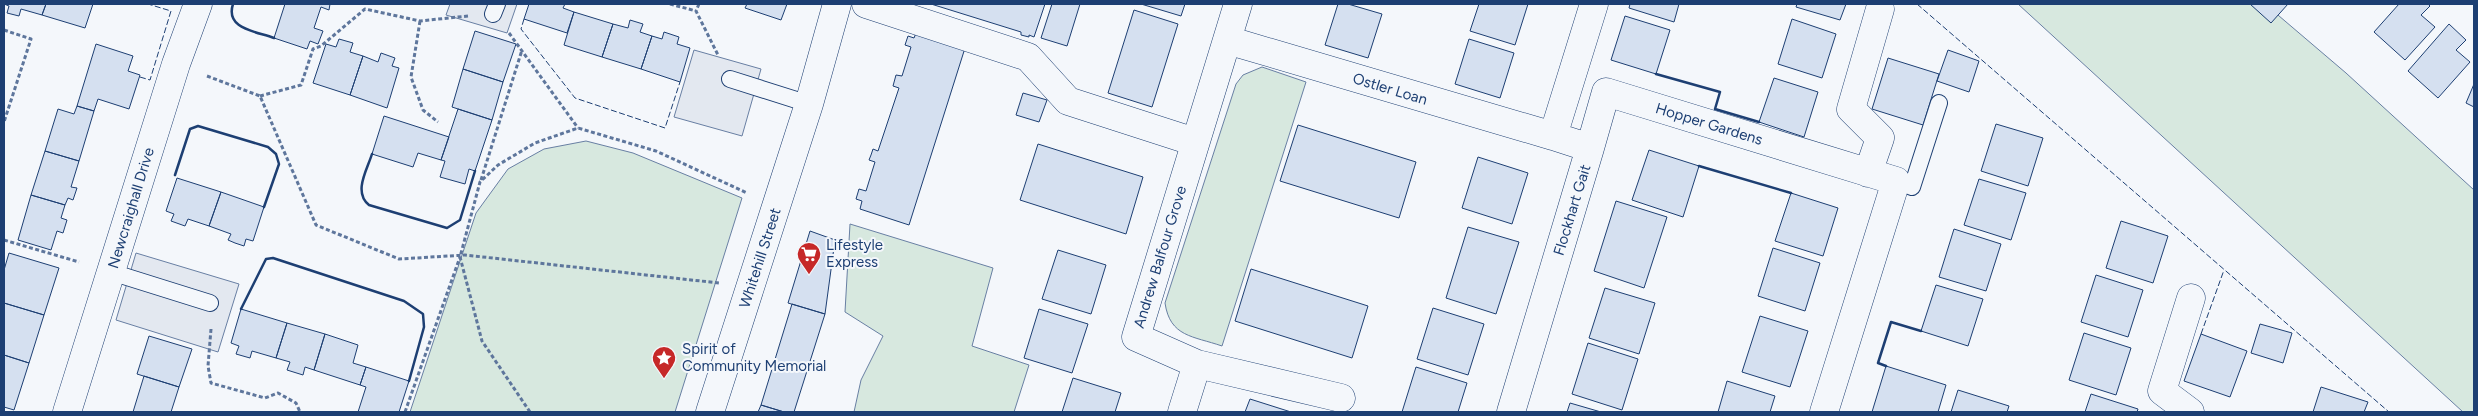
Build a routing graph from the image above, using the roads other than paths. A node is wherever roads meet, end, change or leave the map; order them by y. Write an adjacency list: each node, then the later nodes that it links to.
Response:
1 (198, 4): 16 (street, Newcraighall Drive)
2 (837, 4): 9 (street, Whitehill Street)
3 (866, 4): 12 (street)
4 (1238, 4): 7 (street, Andrew Balfour Grove)
5 (1594, 4): 11 (street)
6 (1880, 9): 14 (street)
7 (1227, 40): 11 (street, Ostler Loan); 12 (street, Andrew Balfour Grove)
8 (730, 79): 9 (lane)
9 (809, 104): 22 (street, Whitehill Street)
10 (1939, 104): 15 (lane, Hopper Gardens)
11 (1553, 136): 13 (street, Flockhart Gait)
12 (1195, 142): 19 (street, Andrew Balfour Grove)
13 (1590, 148): 14 (street, Hopper Gardens); 24 (street, Flockhart Gait)
14 (1868, 173): 15 (street, Hopper Gardens)
15 (1896, 181): 25 (street)
16 (111, 272): 18 (lane); 21 (street, Newcraighall Drive)
17 (2191, 298): 26 (street)
18 (210, 303)
19 (1197, 364): 20 (street, Andrew Balfour Grove); 23 (street)
20 (1341, 398)
21 (67, 412)
22 (710, 412)
23 (1182, 412)
24 (1511, 412)
25 (1824, 412)
26 (2190, 412)

